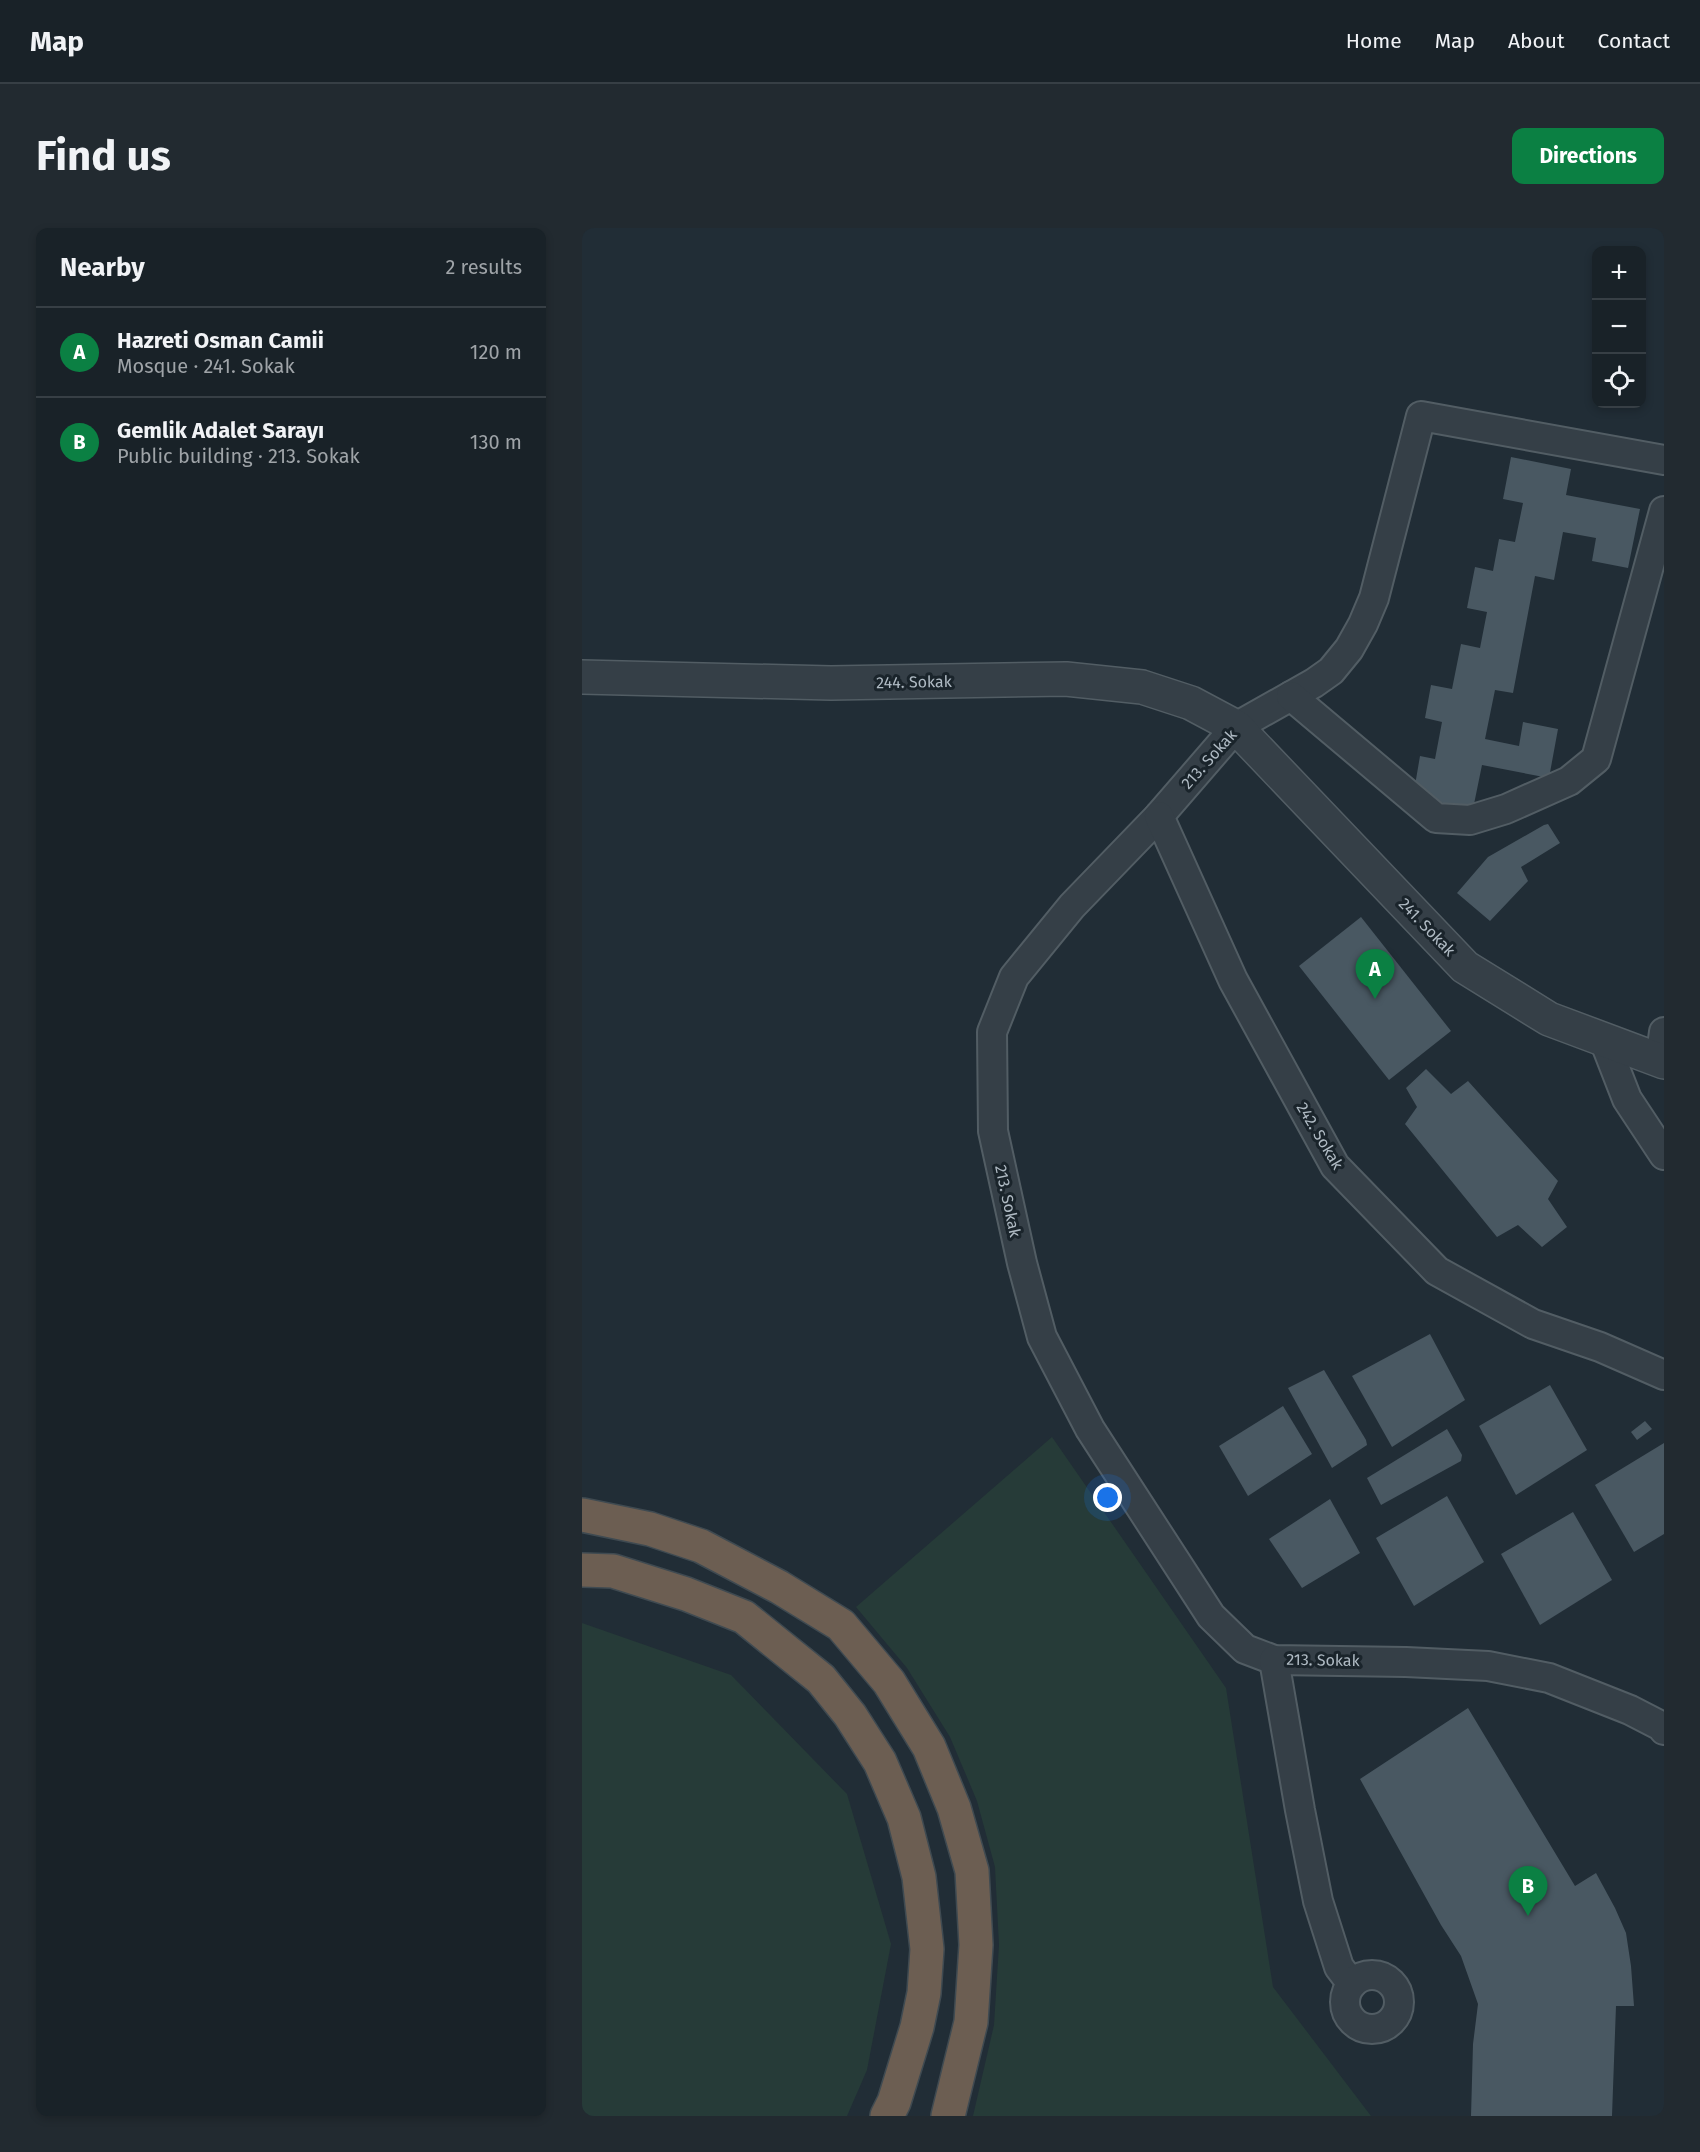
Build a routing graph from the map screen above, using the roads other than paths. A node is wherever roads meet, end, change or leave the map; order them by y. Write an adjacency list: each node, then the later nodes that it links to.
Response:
1 (1664, 460): 4 (street, 213. Sokak)
2 (1664, 511): 4 (street)
3 (582, 677): 5 (street, 244. Sokak)
4 (1292, 696): 5 (street, 213. Sokak)
5 (1236, 727): 6 (street, 213. Sokak); 7 (street, 241. Sokak)
6 (1159, 816): 10 (street, 242. Sokak); 13 (street, 213. Sokak)
7 (1604, 1040): 8 (street, 241. Sokak); 9 (street)
8 (1663, 1052)
9 (1664, 1155)
10 (1664, 1376)
11 (582, 1515): 17 (highway)
12 (582, 1569): 16 (highway)
13 (1274, 1660): 14 (street, 213. Sokak); 15 (street)
14 (1664, 1730)
15 (1352, 1984)
16 (886, 2116)
17 (948, 2116)

